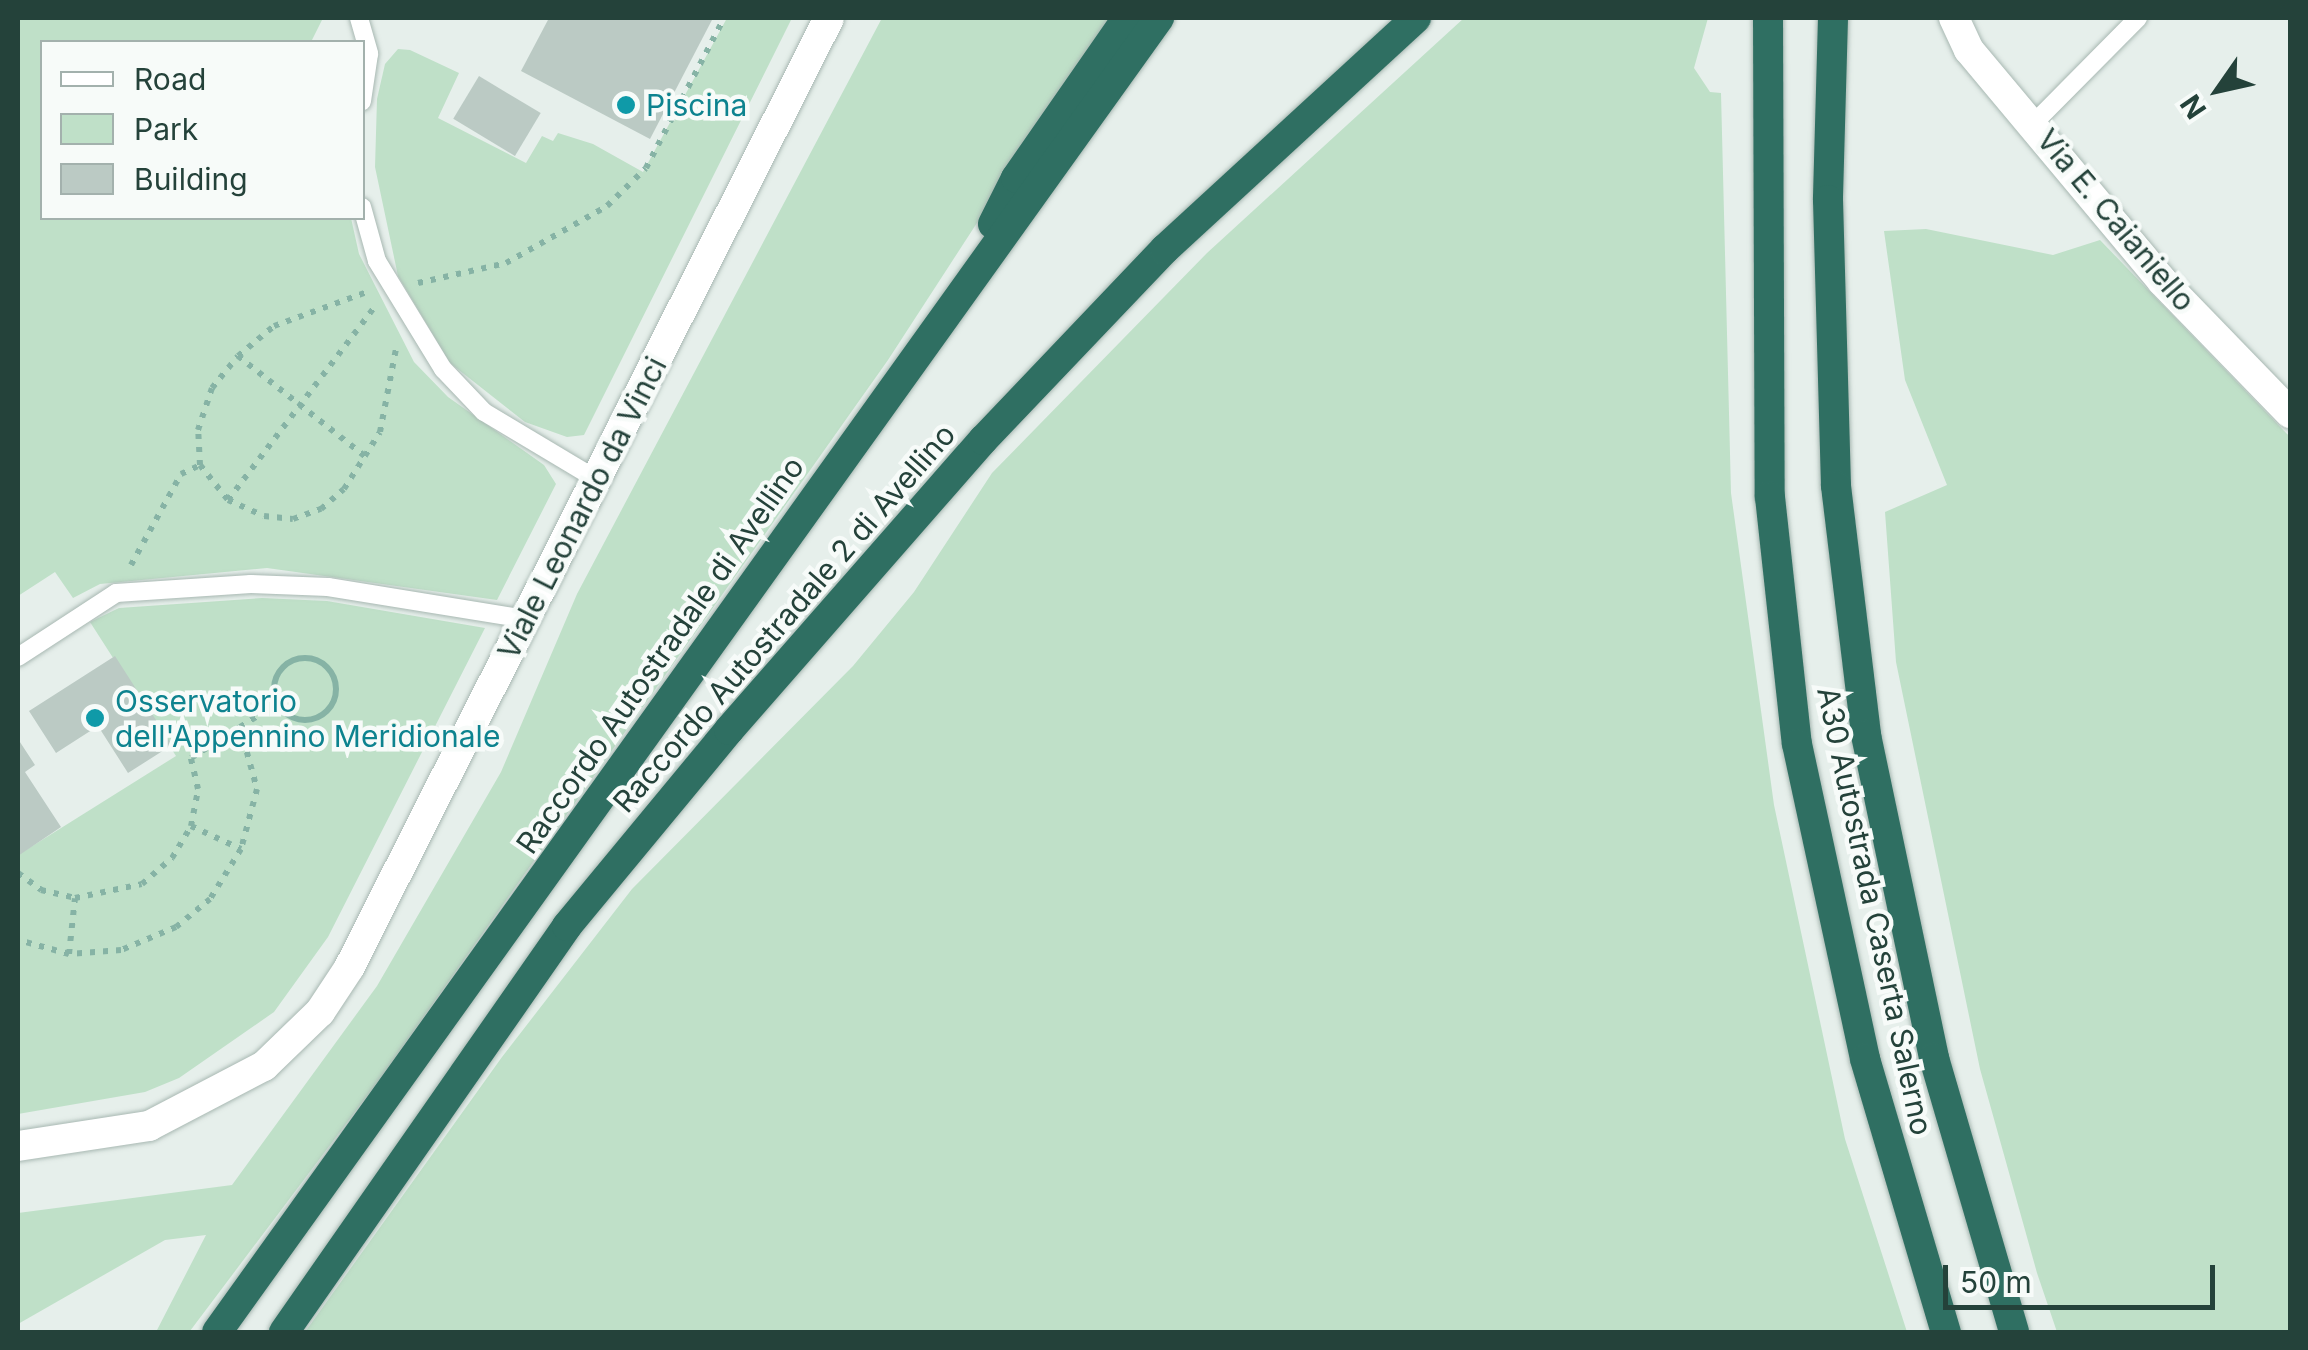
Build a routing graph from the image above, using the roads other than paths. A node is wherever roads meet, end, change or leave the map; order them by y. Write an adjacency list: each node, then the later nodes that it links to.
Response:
1 (830, 18): 15 (street, Viale Leonardo da Vinci)
2 (1127, 18): 13 (highway)
3 (1159, 18): 13 (highway, Raccordo Autostradale di Avellino)
4 (1416, 18): 20 (highway, Raccordo Autostradale 2 di Avellino)
5 (1768, 18): 21 (highway, A30 Autostrada Caserta Salerno)
6 (1833, 18): 22 (highway, A30 Autostrada Caserta Salerno)
7 (1954, 18): 11 (street, Via E. Caianiello)
8 (2138, 18): 11 (lane)
9 (365, 42): 10 (lane)
10 (365, 78)
11 (2034, 124): 14 (street, Via E. Caianiello)
12 (365, 218): 15 (lane)
13 (960, 296): 19 (highway, Raccordo Autostradale di Avellino)
14 (2290, 413)
15 (596, 479): 16 (street, Viale Leonardo da Vinci)
16 (526, 620): 17 (lane); 18 (street, Viale Leonardo da Vinci)
17 (18, 657)
18 (18, 1146)
19 (217, 1332)
20 (284, 1332)
21 (1946, 1332)
22 (2014, 1332)

